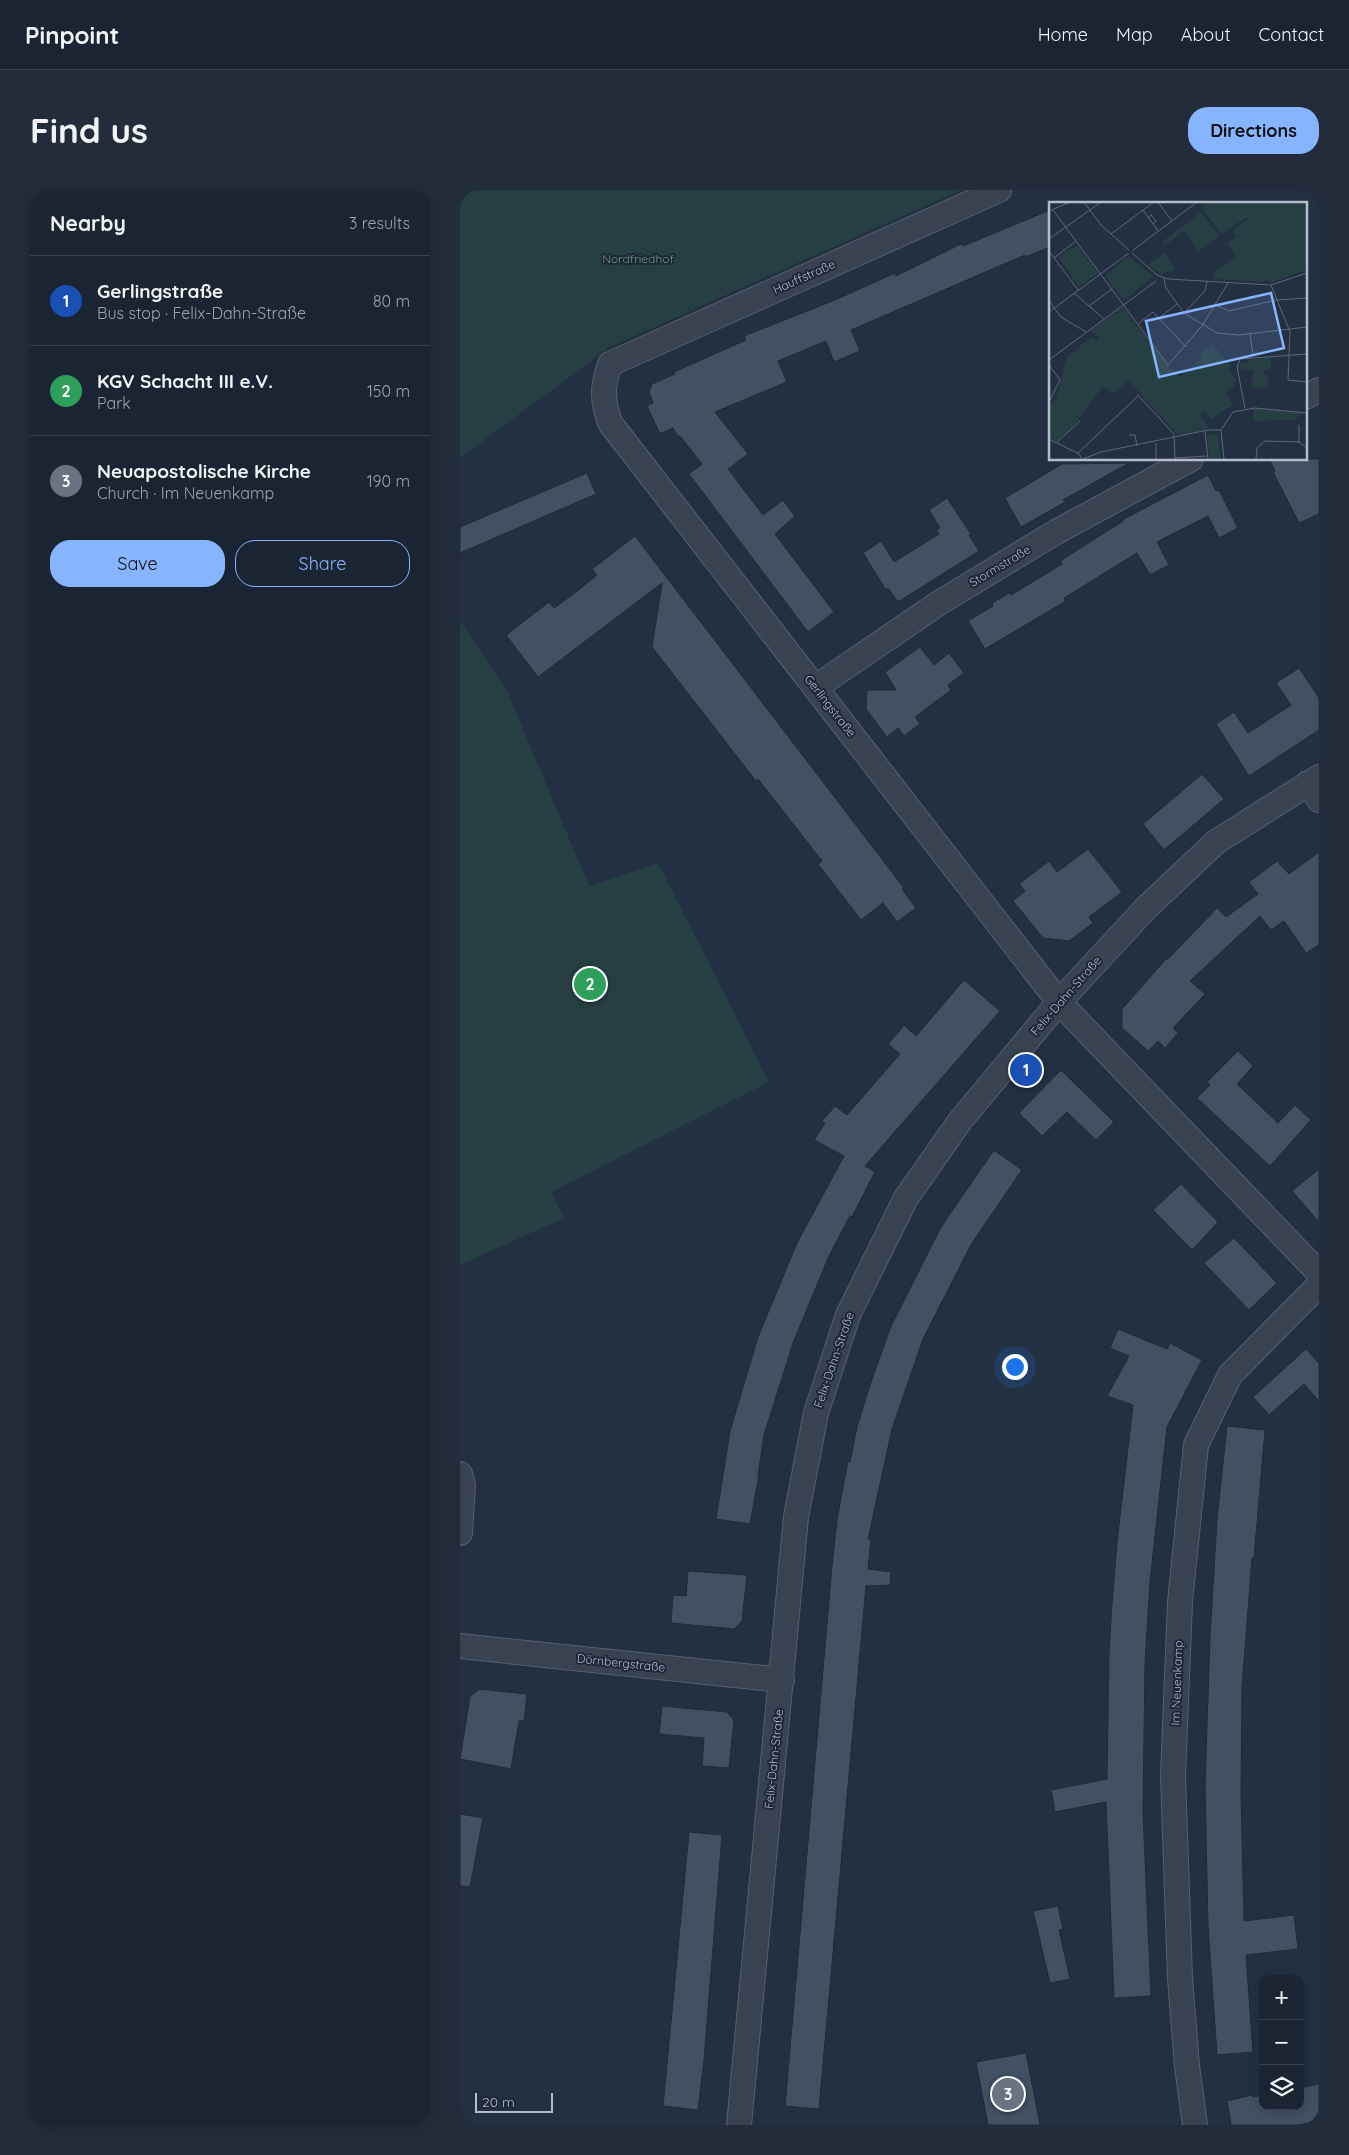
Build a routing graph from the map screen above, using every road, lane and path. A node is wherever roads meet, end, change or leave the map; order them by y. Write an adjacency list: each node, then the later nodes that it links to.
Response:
1 (999, 190): 2 (street, Hauffstraße)
2 (610, 364): 6 (street, Gerlingstraße)
3 (1319, 390): 4 (street)
4 (1306, 396)
5 (1189, 460): 6 (street, Stormstraße)
6 (816, 687): 8 (street, Gerlingstraße)
7 (1315, 787): 8 (street, Felix-Dahn-Straße)
8 (1059, 1002): 9 (street, Gerlingstraße); 14 (street, Felix-Dahn-Straße)
9 (1319, 1273)
10 (1319, 1285): 16 (street, Im Neuenkamp)
11 (460, 1474): 12 (street)
12 (460, 1533)
13 (460, 1646): 14 (street, Dörnbergstraße)
14 (782, 1680): 15 (street, Felix-Dahn-Straße)
15 (739, 2125)
16 (1195, 2125)

